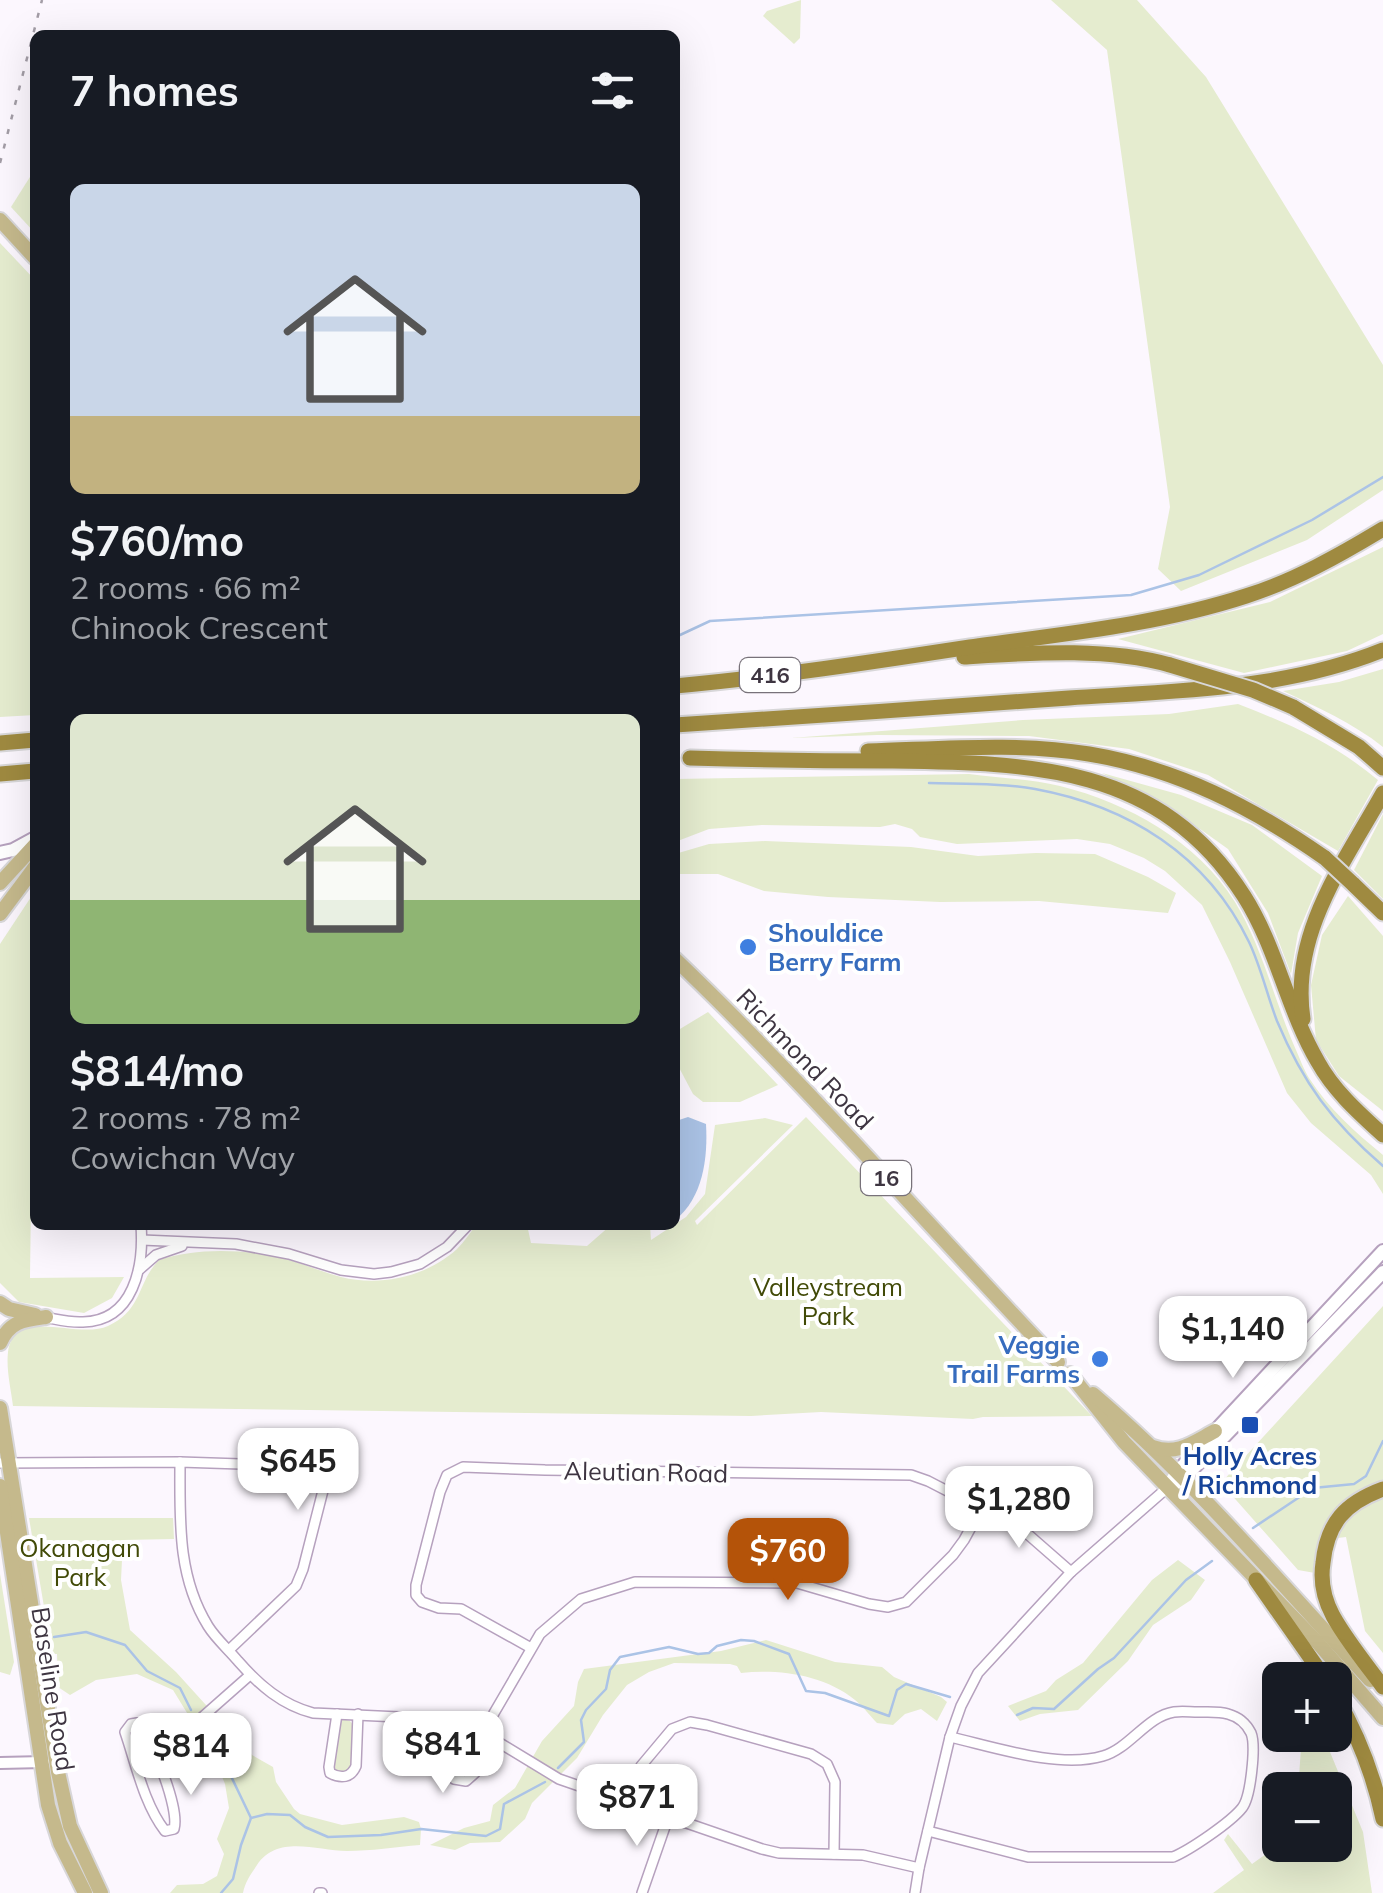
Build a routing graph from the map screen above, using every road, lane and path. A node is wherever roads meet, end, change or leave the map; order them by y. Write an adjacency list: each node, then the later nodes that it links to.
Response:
1 (0, 220): 2 (main road)
2 (30, 253)
3 (1383, 530): 5 (highway)
4 (1383, 650): 7 (highway)
5 (866, 663): 6 (highway, 416); 11 (highway, bridge)
6 (680, 685)
7 (680, 725)
8 (30, 740): 9 (highway)
9 (0, 742)
10 (683, 759): 21 (highway, bridge); 26 (highway)
11 (1377, 763)
12 (30, 774): 13 (highway)
13 (0, 775)
14 (1383, 793): 26 (highway)
15 (30, 843): 17 (main road)
16 (30, 846): 19 (main road)
17 (0, 853)
18 (30, 873): 20 (main road)
19 (2, 877): 20 (main road)
20 (19, 886): 22 (main road)
21 (1383, 912)
22 (0, 914)
23 (680, 953): 25 (main road, Richmond Road / 16)
24 (680, 964): 25 (main road, Richmond Road / 16)
25 (712, 995): 39 (main road, Richmond Road / 16)
26 (1312, 1052): 27 (highway)
27 (1383, 1135)
28 (141, 1230): 30 (street)
29 (463, 1230): 31 (street)
30 (142, 1240): 31 (street); 33 (street)
31 (195, 1244): 33 (street)
32 (1383, 1252): 42 (main road)
33 (140, 1269): 37 (street)
34 (1383, 1272): 46 (main road)
35 (0, 1303): 37 (main road)
36 (0, 1316): 37 (street)
37 (46, 1317): 38 (main road)
38 (0, 1343)
39 (1058, 1362): 40 (main road, Richmond Road / 16)
40 (1070, 1374): 43 (main road, Richmond Road / 16); 48 (main road, Richmond Road / 16)
41 (0, 1408): 45 (main road, Baseline Road)
42 (1216, 1430): 43 (main road); 46 (main road)
43 (1152, 1447): 46 (main road, Richmond Road / 16)
44 (180, 1462): 45 (street); 54 (street); 54 (street)
45 (5, 1463): 67 (main road, Baseline Road)
46 (1180, 1476): 48 (main road); 57 (main road, Richmond Road)
47 (0, 1486): 67 (main road, Baseline Road)
48 (1167, 1488): 51 (street); 52 (main road, Richmond Road)
49 (1383, 1490): 57 (highway)
50 (981, 1509): 51 (street, Aleutian Road); 53 (street); 53 (street, Aleutian Road)
51 (1071, 1572): 64 (street)
52 (1256, 1580): 55 (highway); 60 (main road, Richmond Road)
53 (530, 1648): 63 (street)
54 (229, 1650): 56 (street)
55 (1313, 1662)
56 (250, 1675): 58 (street); 66 (street)
57 (1383, 1690)
58 (338, 1714): 59 (street); 59 (street)
59 (358, 1714): 61 (street)
60 (1383, 1718)
61 (470, 1725): 63 (street); 65 (street)
62 (1352, 1728): 71 (highway)
63 (483, 1732): 65 (street)
64 (950, 1737): 72 (street); 72 (street)
65 (494, 1739): 69 (street)
66 (150, 1745): 66 (street)
67 (48, 1761): 68 (street); 75 (main road, Baseline Road); 76 (main road, Baseline Road)
68 (0, 1763)
69 (629, 1803): 70 (street); 73 (street)
70 (668, 1818): 73 (street); 77 (street)
71 (1383, 1819)
72 (928, 1832): 74 (street)
73 (834, 1854): 74 (street)
74 (918, 1868): 78 (street)
75 (85, 1893)
76 (101, 1893)
77 (642, 1893)
78 (915, 1893)

